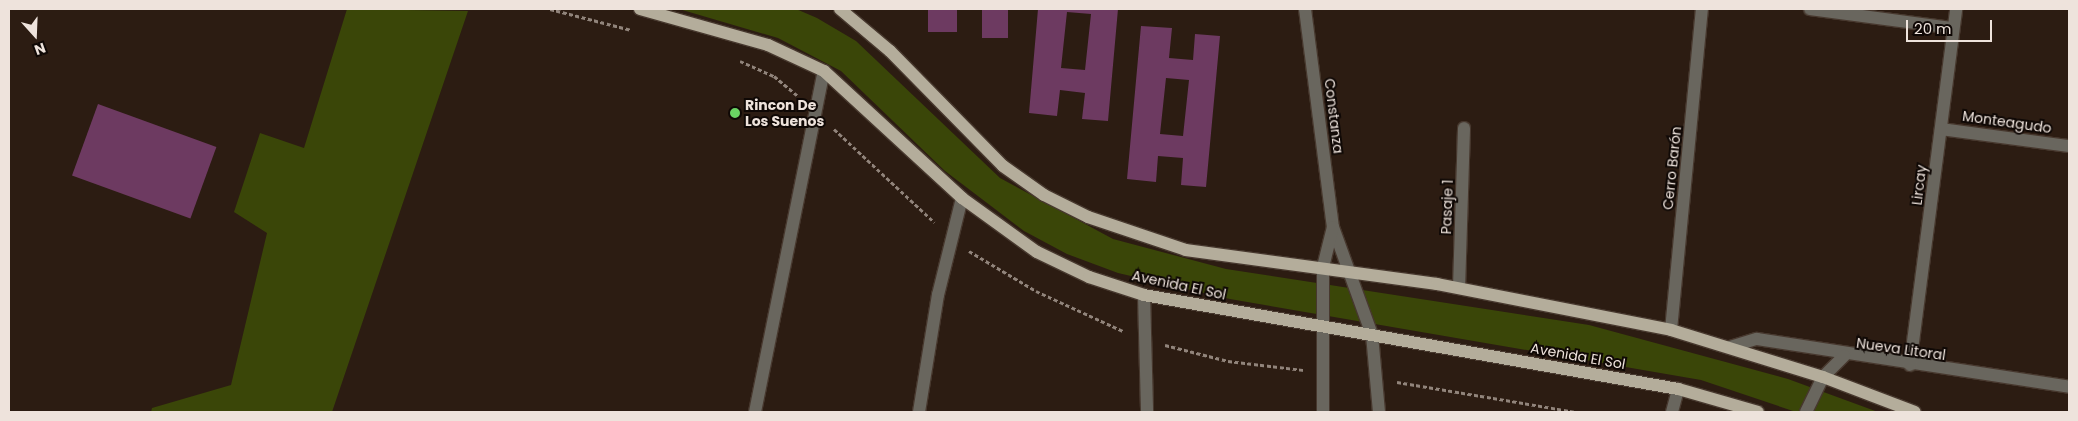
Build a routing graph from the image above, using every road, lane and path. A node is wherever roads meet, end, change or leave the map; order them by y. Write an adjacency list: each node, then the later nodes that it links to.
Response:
1 (640, 9): 9 (main road, Avenida El Sol)
2 (840, 9): 15 (main road)
3 (1298, 9): 4 (street)
4 (1305, 9): 14 (street, Constanza)
5 (1702, 9): 20 (street, Cerro Barón)
6 (1810, 9): 8 (street)
7 (1956, 9): 8 (street, Lircay)
8 (1954, 28): 11 (street, Lircay)
9 (824, 71): 13 (main road, Avenida El Sol); 28 (street)
10 (1464, 128): 17 (street, Pasaje 1)
11 (1941, 129): 12 (street, Monteagudo); 24 (street, Lircay)
12 (2069, 146)
13 (962, 198): 18 (main road, Avenida El Sol); 29 (street)
14 (1333, 227): 15 (street, Constanza); 16 (street, Constanza)
15 (1323, 267): 16 (main road); 19 (street, Constanza)
16 (1350, 269): 17 (main road); 21 (street, Constanza)
17 (1459, 288): 20 (main road)
18 (1144, 295): 19 (main road, Avenida El Sol); 30 (street)
19 (1320, 326): 21 (main road, Avenida El Sol); 31 (street, Constanza)
20 (1671, 330): 22 (main road)
21 (1372, 335): 27 (main road, Avenida El Sol); 32 (street, Constanza)
22 (1730, 347): 23 (street, Nueva Litoral); 25 (main road)
23 (1844, 356): 24 (street, Nueva Litoral); 25 (street)
24 (1910, 365): 26 (street, Nueva Litoral)
25 (1824, 377): 35 (street); 36 (main road)
26 (2069, 387)
27 (1678, 389): 33 (street); 34 (main road, Avenida El Sol)
28 (755, 412)
29 (918, 412)
30 (1147, 412)
31 (1323, 412)
32 (1379, 412)
33 (1672, 412)
34 (1758, 412)
35 (1806, 412)
36 (1915, 412)

